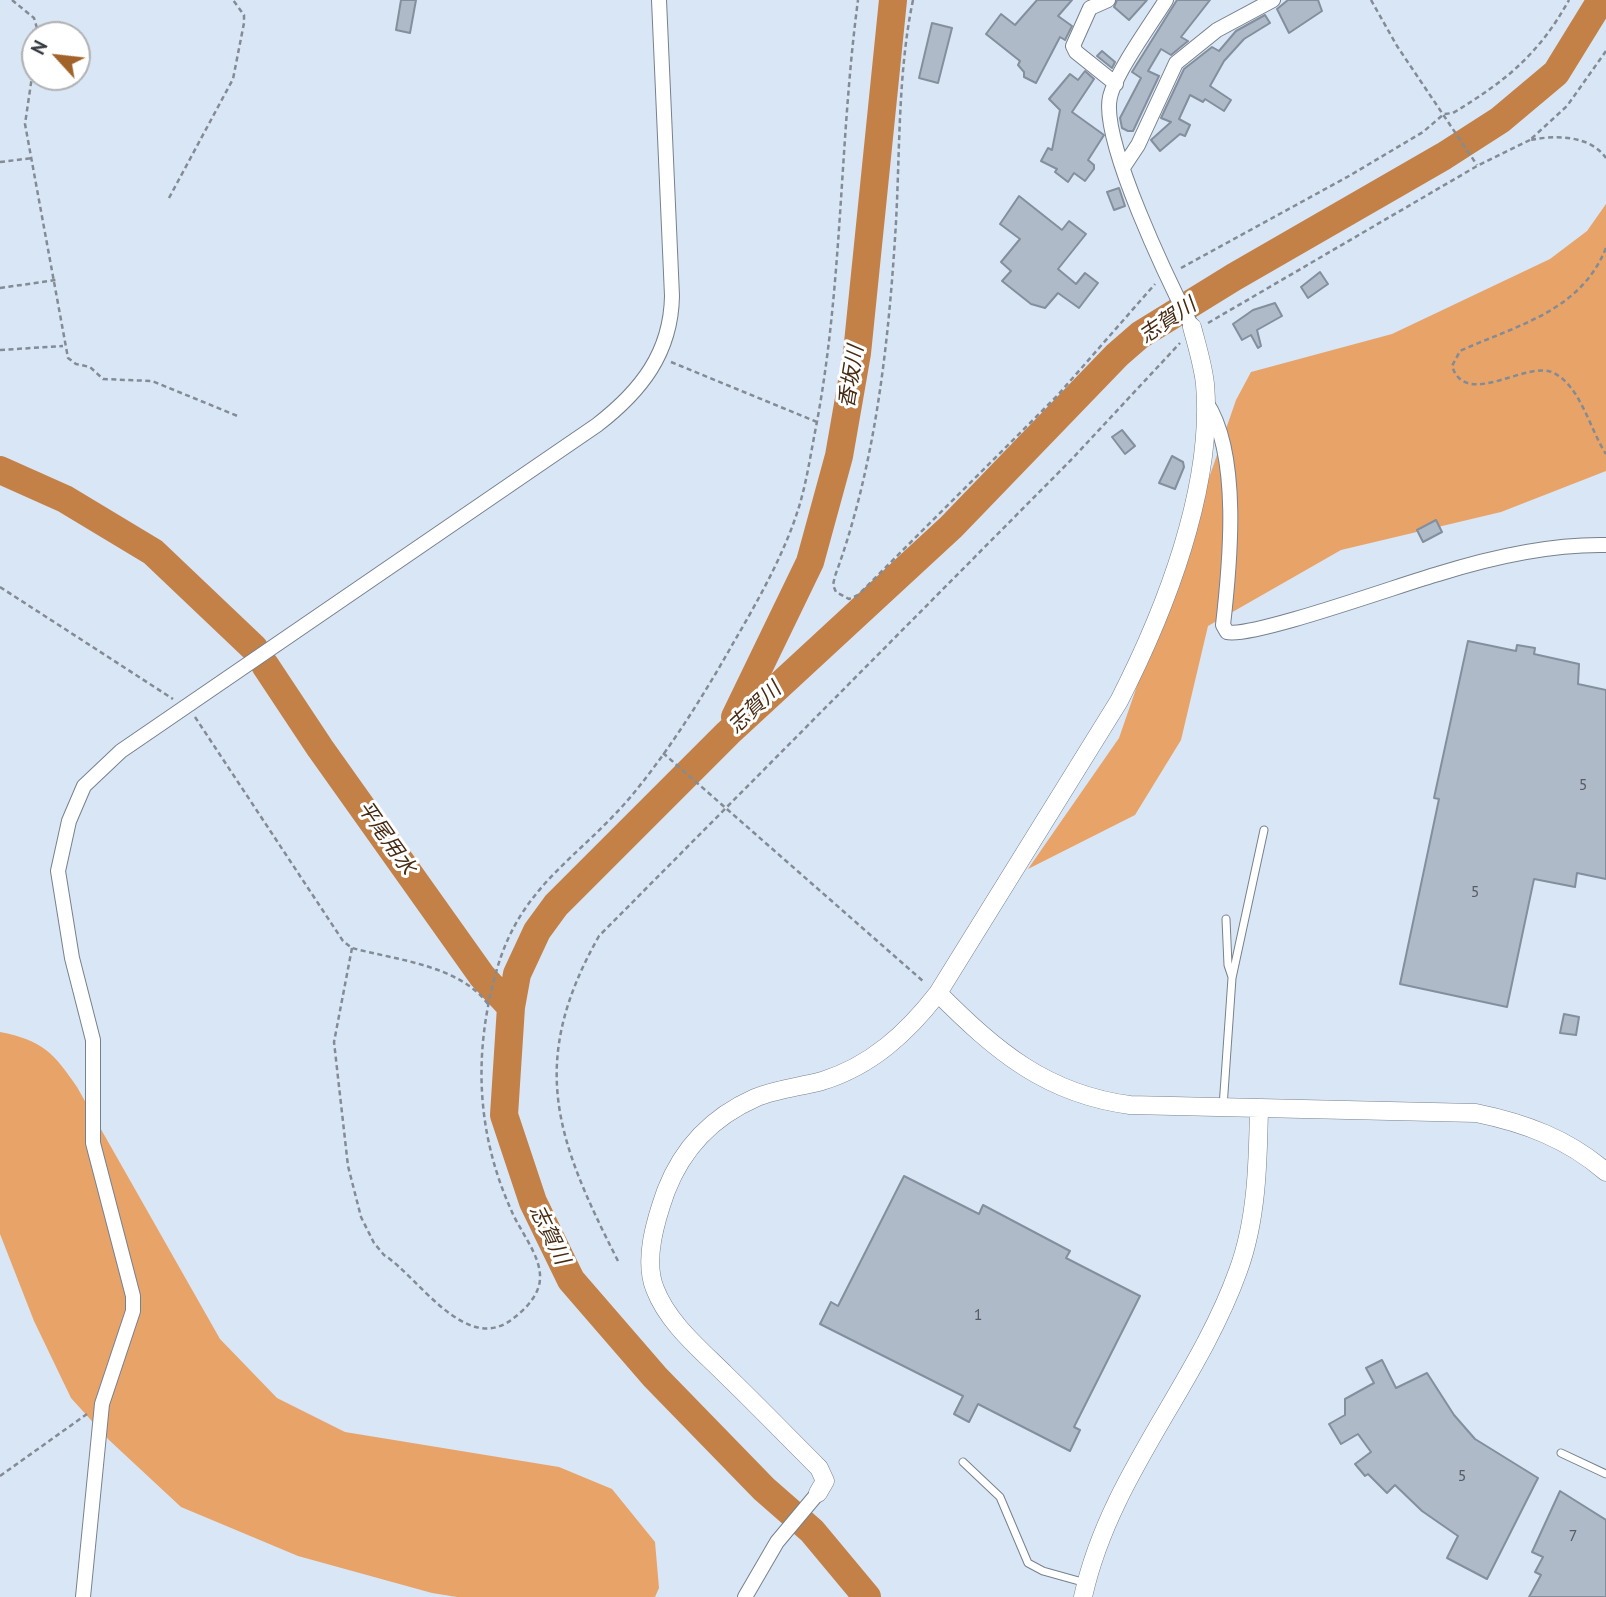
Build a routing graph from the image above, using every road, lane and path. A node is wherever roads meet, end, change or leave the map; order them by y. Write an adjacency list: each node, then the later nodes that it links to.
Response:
1 (12, 0): 11 (path)
2 (233, 0): 22 (path)
3 (659, 0): 30 (street)
4 (858, 0): 33 (path)
5 (913, 0): 24 (path)
6 (1108, 0): 13 (street)
7 (1166, 0): 13 (street)
8 (1273, 0): 21 (street)
9 (1371, 0): 15 (path)
10 (1569, 0): 15 (path)
11 (35, 21)
12 (1606, 51): 16 (path)
13 (1116, 84): 21 (street)
14 (30, 91): 17 (path)
15 (1444, 114): 20 (path); 24 (path)
16 (1530, 140): 18 (path); 20 (path)
17 (33, 158): 19 (path); 25 (path)
18 (1606, 158)
19 (0, 162)
20 (1476, 164): 27 (path)
21 (1124, 166): 24 (street)
22 (169, 198)
23 (1606, 248): 34 (path)
24 (1167, 277): 27 (street)
25 (56, 280): 26 (path); 28 (path)
26 (0, 288)
27 (1193, 330): 31 (street); 39 (path)
28 (63, 346): 29 (path); 32 (path)
29 (0, 350)
30 (660, 357): 33 (path); 37 (street)
31 (1206, 402): 35 (street); 44 (street)
32 (240, 417)
33 (817, 422): 38 (path)
34 (1606, 454)
35 (1606, 545)
36 (0, 587): 37 (path)
37 (186, 708): 42 (path); 50 (street)
38 (663, 753): 39 (path); 45 (path)
39 (725, 807): 44 (path); 49 (path)
40 (1264, 830): 43 (lane)
41 (1226, 919): 43 (lane)
42 (352, 948): 45 (path); 45 (path)
43 (1233, 978): 46 (lane)
44 (938, 993): 46 (street); 55 (street)
45 (488, 1004)
46 (1223, 1107): 47 (street)
47 (1259, 1108): 48 (street); 56 (street)
48 (1606, 1172)
49 (618, 1261)
50 (101, 1415): 54 (path); 57 (street)
51 (1561, 1453): 53 (lane)
52 (963, 1462): 56 (lane)
53 (1606, 1474)
54 (0, 1476)
55 (818, 1493): 58 (street)
56 (1085, 1590)
57 (83, 1597)
58 (745, 1597)

